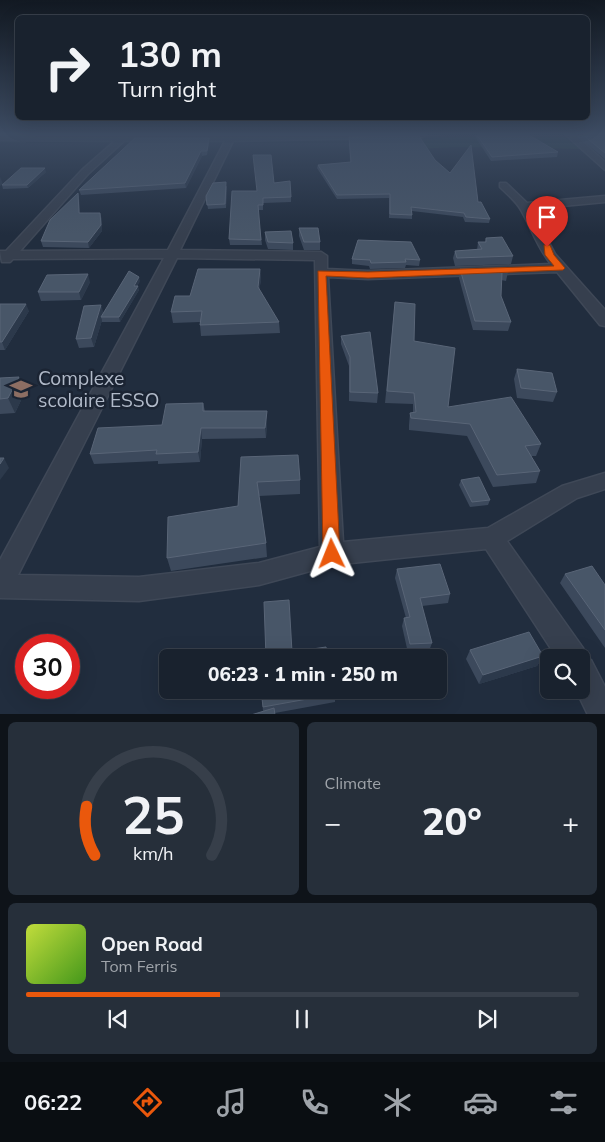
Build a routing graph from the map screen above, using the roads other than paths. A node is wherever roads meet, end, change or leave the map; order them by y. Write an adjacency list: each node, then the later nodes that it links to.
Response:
1 (89, 168): 7 (street)
2 (215, 168): 6 (street)
3 (503, 185): 5 (street)
4 (605, 199): 5 (street)
5 (524, 206): 9 (street)
6 (173, 254): 7 (street); 10 (street); 15 (street)
7 (5, 255): 8 (street)
8 (0, 264)
9 (560, 268): 10 (street); 11 (street)
10 (321, 273): 14 (street)
11 (605, 322)
12 (605, 481): 13 (street)
13 (492, 538): 14 (street); 16 (street)
14 (332, 554): 15 (street)
15 (0, 585)
16 (567, 649)
17 (590, 687): 18 (street)
18 (604, 714)

